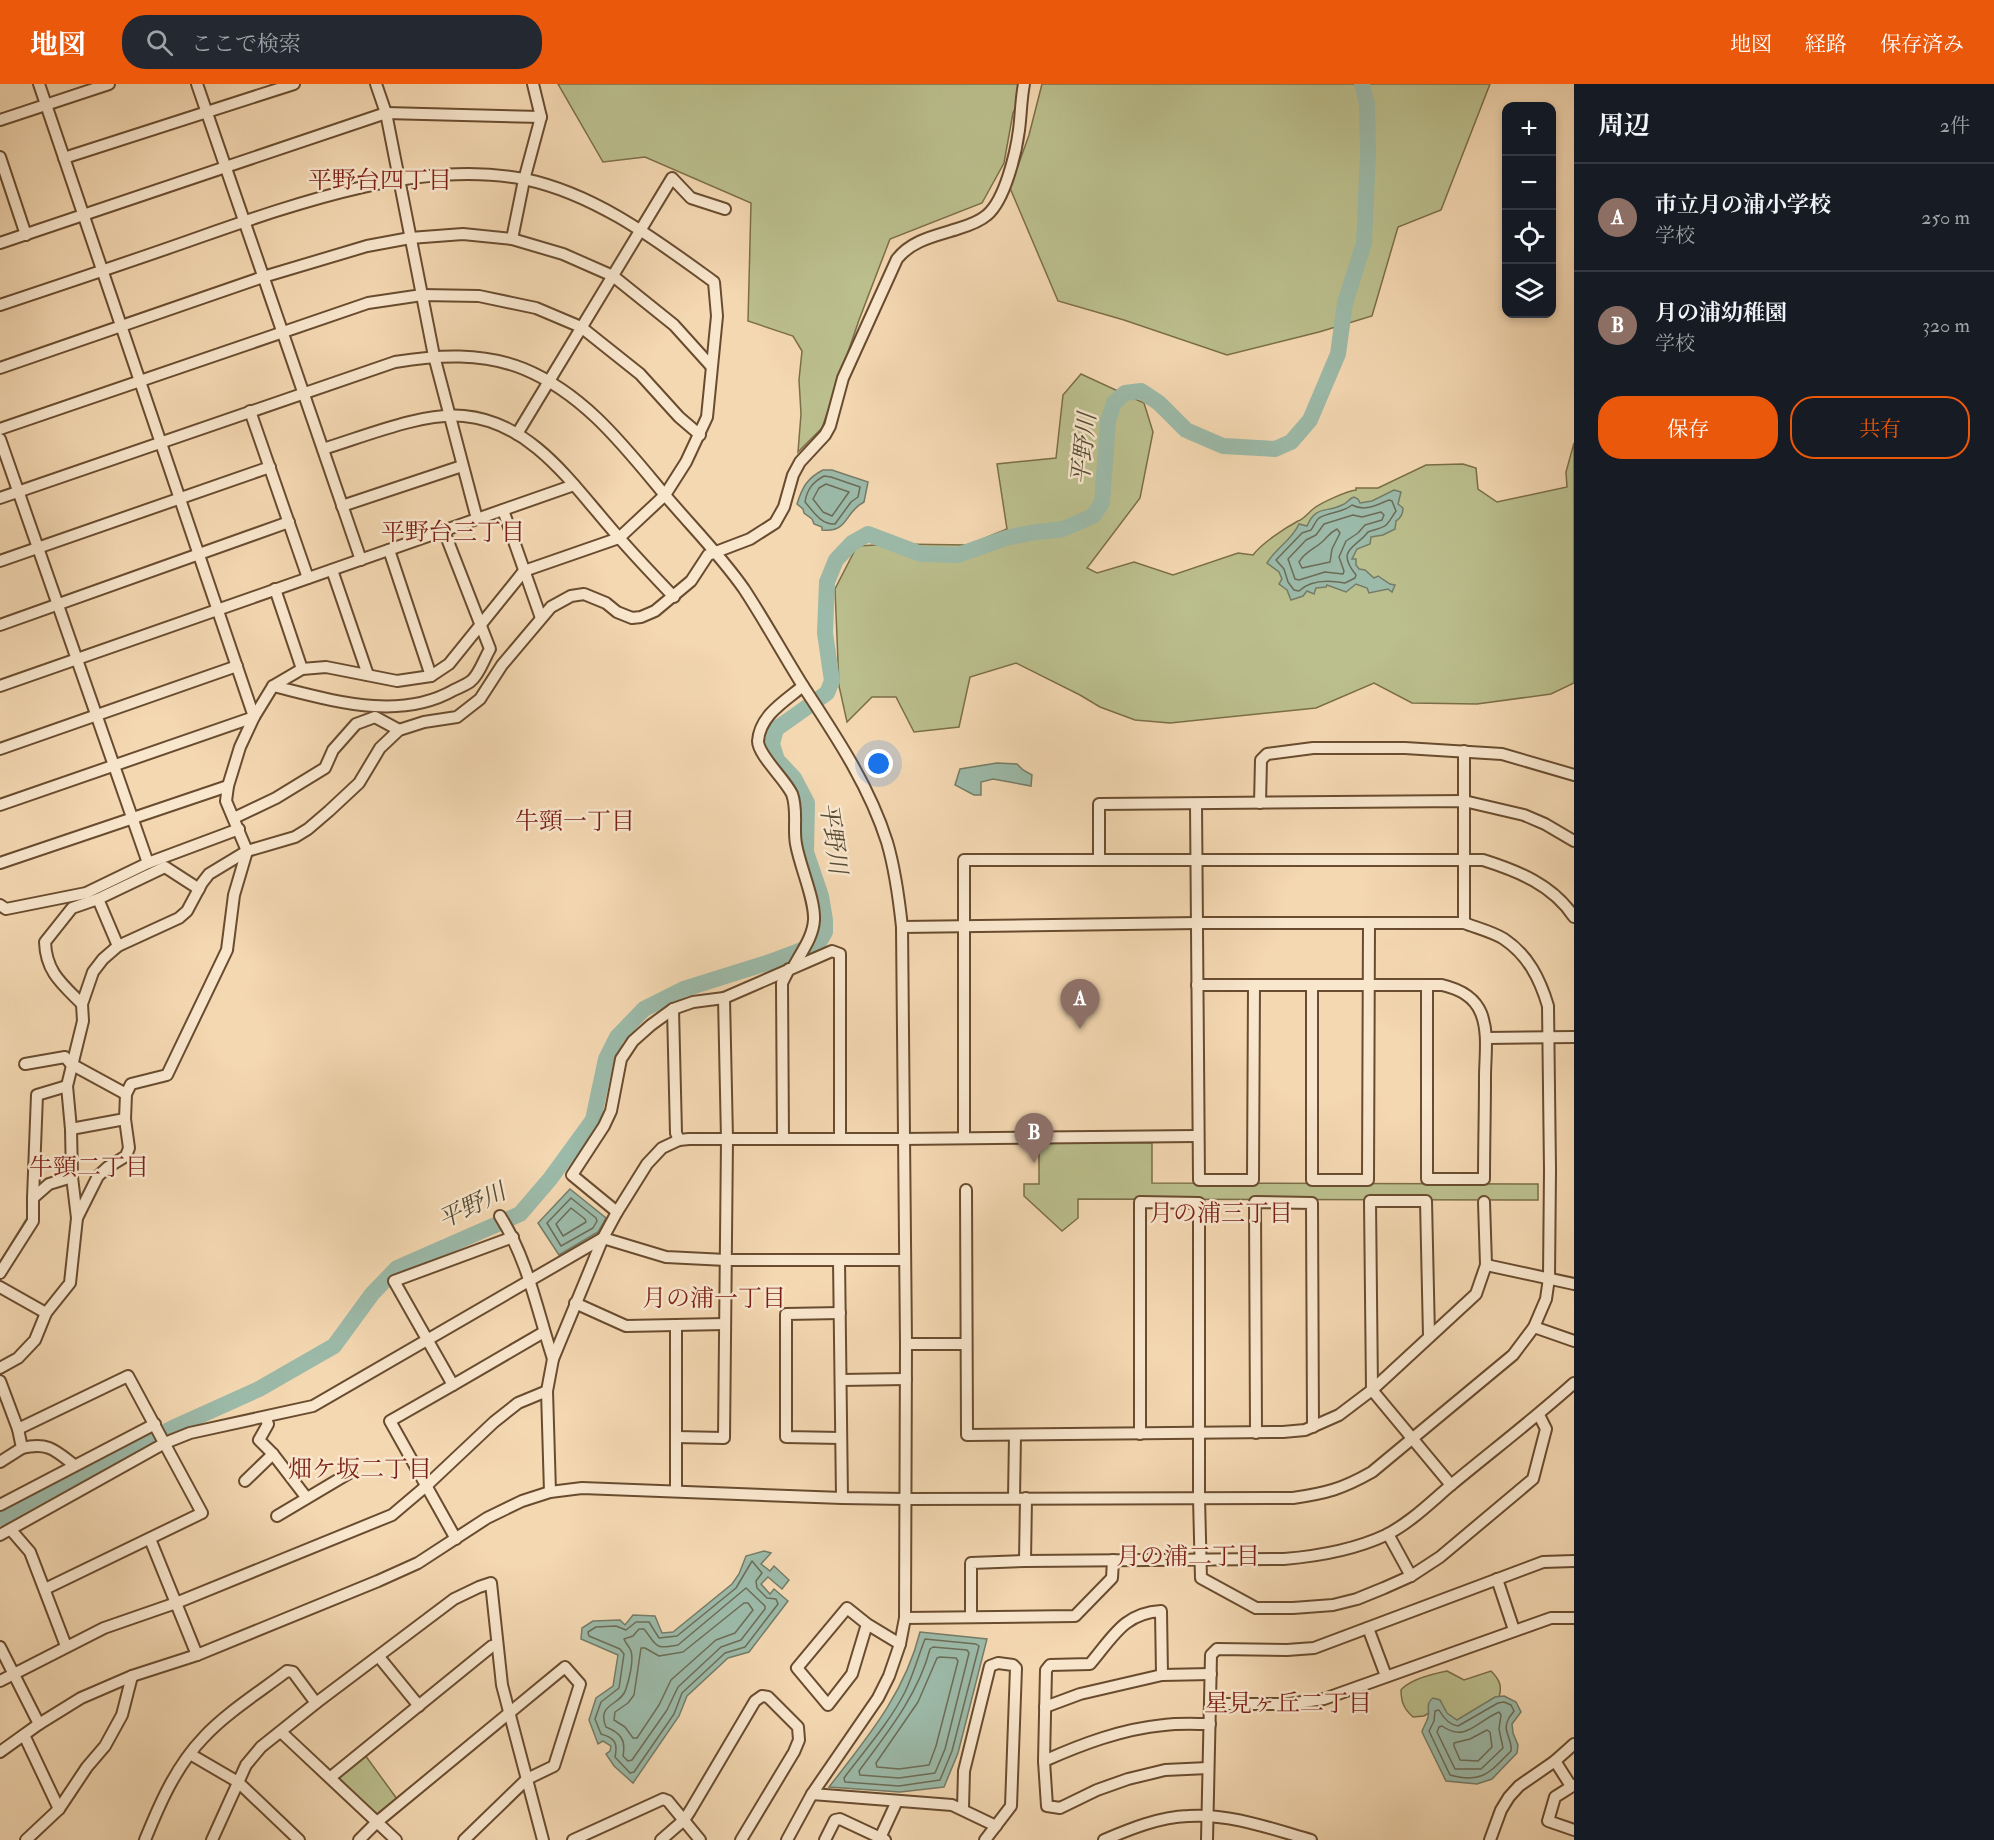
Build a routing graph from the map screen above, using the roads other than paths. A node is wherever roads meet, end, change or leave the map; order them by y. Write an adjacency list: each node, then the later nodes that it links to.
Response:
1 (39, 84): 8 (street)
2 (197, 84): 9 (street)
3 (294, 84): 9 (street)
4 (376, 84): 10 (street)
5 (533, 84): 11 (street)
6 (1024, 84): 63 (street)
7 (105, 85): 8 (street)
8 (46, 106): 12 (street); 14 (street)
9 (207, 112): 14 (street); 15 (street)
10 (386, 113): 11 (street); 15 (street); 17 (street)
11 (541, 117): 16 (street)
12 (0, 120)
13 (0, 157): 22 (street)
14 (64, 158): 19 (street)
15 (225, 166): 19 (street); 20 (street)
16 (525, 180): 17 (street); 21 (street); 24 (street)
17 (399, 181): 20 (street); 23 (street)
18 (725, 209): 21 (street)
19 (83, 216): 22 (street); 26 (street)
20 (244, 222): 26 (street); 28 (street)
21 (640, 229): 27 (street); 35 (street)
22 (26, 235): 25 (street)
23 (410, 238): 24 (street); 28 (street); 29 (street)
24 (512, 239): 27 (street)
25 (0, 243)
26 (102, 271): 30 (street); 31 (street)
27 (613, 276): 32 (street); 35 (street)
28 (264, 277): 31 (street); 33 (street)
29 (422, 296): 32 (street); 33 (street); 34 (street)
30 (0, 305)
31 (122, 326): 36 (street); 37 (street)
32 (581, 327): 38 (street); 44 (street)
33 (283, 333): 37 (street); 39 (street)
34 (434, 356): 38 (street); 39 (street); 41 (street)
35 (711, 366): 44 (street)
36 (0, 368)
37 (141, 382): 42 (street); 46 (street)
38 (550, 382): 43 (street); 52 (street)
39 (303, 393): 40 (street); 47 (street)
40 (250, 411): 46 (street); 49 (street)
41 (449, 416): 43 (street); 47 (street); 48 (street)
42 (0, 429)
43 (517, 434): 50 (street)
44 (700, 435): 52 (street)
45 (0, 439): 51 (street)
46 (162, 442): 51 (street); 54 (street)
47 (323, 449): 55 (street)
48 (462, 466): 55 (street); 57 (street)
49 (270, 467): 54 (street); 58 (street)
50 (574, 485): 56 (street); 60 (street)
51 (18, 492): 53 (street); 61 (street)
52 (665, 495): 60 (street); 63 (street)
53 (0, 498)
54 (181, 498): 61 (street); 64 (street)
55 (342, 506): 65 (street)
56 (503, 510): 57 (street); 68 (street)
57 (477, 519): 59 (street)
58 (289, 522): 64 (street); 69 (street)
59 (444, 531): 62 (street); 76 (street)
60 (619, 538): 68 (street); 71 (street)
61 (38, 548): 66 (street); 72 (street)
62 (389, 550): 65 (street); 81 (street)
63 (716, 552): 71 (street); 84 (street)
64 (200, 555): 72 (street); 73 (street)
65 (361, 560): 67 (street)
66 (0, 561)
67 (332, 570): 69 (street); 80 (street)
68 (524, 571): 74 (street); 76 (street)
69 (308, 578): 70 (street)
70 (275, 590): 73 (street); 79 (street)
71 (674, 597): 74 (street)
72 (57, 604): 75 (street); 77 (street)
73 (218, 609): 77 (street); 78 (street)
74 (541, 618): 87 (street)
75 (0, 625)
76 (479, 625): 81 (street); 83 (street)
77 (76, 659): 82 (street); 85 (street)
78 (237, 666): 85 (street); 86 (street)
79 (302, 669): 80 (street); 83 (street)
80 (368, 675): 81 (street)
81 (431, 676)
82 (0, 686)
83 (273, 686): 86 (street)
84 (803, 686): 115 (street); 117 (street)
85 (96, 715): 88 (street); 90 (street)
86 (254, 717): 90 (street); 92 (street)
87 (399, 730): 98 (street); 101 (street)
88 (0, 749)
89 (1464, 751): 91 (street); 93 (street); 94 (street)
90 (114, 766): 96 (street); 97 (street)
91 (1574, 775)
92 (228, 786): 97 (street); 98 (street)
93 (1464, 801): 94 (street); 100 (street); 104 (street)
94 (1260, 803): 95 (street)
95 (1197, 804): 102 (street); 103 (street)
96 (0, 805)
97 (132, 818): 105 (street); 106 (street)
98 (234, 818): 99 (street)
99 (239, 829): 101 (street); 106 (street)
100 (1574, 841)
101 (247, 851): 107 (street); 132 (street)
102 (1099, 859): 103 (street); 114 (street)
103 (1197, 859): 104 (street); 111 (street)
104 (1464, 859): 110 (street); 112 (street)
105 (0, 863)
106 (148, 863): 109 (street)
107 (199, 889): 108 (street); 116 (street)
108 (98, 900): 116 (street); 124 (street)
109 (0, 905)
110 (1573, 912)
111 (1197, 923): 113 (street); 114 (street); 119 (street)
112 (1464, 923): 113 (street); 128 (street)
113 (1369, 924): 118 (street)
114 (963, 925): 115 (street); 136 (street)
115 (902, 927): 140 (street)
116 (118, 946): 124 (street)
117 (791, 967): 123 (street); 138 (street); 139 (street)
118 (1369, 984): 121 (street); 121 (street); 122 (street)
119 (1197, 985): 120 (street); 135 (street)
120 (1254, 985): 121 (street); 135 (street)
121 (1312, 985)
122 (1427, 985): 127 (street); 127 (street)
123 (724, 998): 125 (street); 137 (street)
124 (82, 1004): 130 (street)
125 (673, 1009): 141 (street); 146 (street)
126 (1574, 1037): 128 (street)
127 (1486, 1038): 128 (street)
128 (1548, 1038): 156 (street)
129 (25, 1064): 130 (street)
130 (71, 1064): 131 (street); 132 (street)
131 (67, 1086): 134 (street); 144 (street)
132 (126, 1094): 133 (street)
133 (125, 1119): 134 (street); 148 (street)
134 (72, 1129): 142 (street)
135 (1197, 1136): 136 (street)
136 (964, 1138): 140 (street)
137 (727, 1139): 138 (street); 141 (street); 151 (street)
138 (783, 1139): 139 (street)
139 (840, 1139): 140 (street)
140 (903, 1139): 153 (street)
141 (680, 1140): 146 (street)
142 (72, 1178): 144 (street); 148 (street)
143 (966, 1190): 171 (street)
144 (33, 1198): 155 (street)
145 (1484, 1202): 154 (street)
146 (617, 1212): 150 (street)
147 (500, 1216): 149 (street)
148 (77, 1218): 161 (street)
149 (513, 1237): 157 (street); 168 (street)
150 (603, 1238): 151 (street); 157 (street); 160 (street)
151 (726, 1260): 152 (street); 163 (street)
152 (839, 1260): 153 (street); 162 (street)
153 (905, 1260): 170 (street)
154 (1486, 1265): 156 (street); 167 (street)
155 (0, 1273)
156 (1549, 1278): 158 (street); 165 (street)
157 (531, 1281): 166 (street); 168 (street)
158 (1574, 1284)
159 (0, 1287): 161 (street)
160 (575, 1303): 164 (street); 172 (street)
161 (46, 1313): 173 (street)
162 (840, 1313): 175 (street); 191 (street)
163 (725, 1324): 164 (street); 190 (street)
164 (676, 1326): 190 (street)
165 (1534, 1326): 169 (street); 192 (street)
166 (544, 1332): 172 (street); 178 (street)
167 (1429, 1336): 179 (street); 179 (street)
168 (428, 1340): 178 (street); 182 (street)
169 (1574, 1341)
170 (906, 1344): 171 (street); 174 (street)
171 (966, 1344): 189 (street)
172 (553, 1359): 180 (street)
173 (0, 1368)
174 (906, 1379): 175 (street); 209 (street)
175 (841, 1380): 191 (street)
176 (0, 1381): 185 (street)
177 (1574, 1383): 181 (street)
178 (453, 1385): 201 (street)
179 (1372, 1390): 184 (street); 192 (street)
180 (547, 1391): 201 (street); 203 (street)
181 (1539, 1415): 200 (street); 221 (street)
182 (265, 1417): 193 (street); 195 (street)
183 (155, 1424): 185 (street); 193 (street); 197 (street)
184 (1313, 1427): 186 (street); 186 (street)
185 (18, 1430): 194 (street)
186 (1256, 1433): 188 (street)
187 (1140, 1434): 188 (street); 188 (street); 189 (street)
188 (1200, 1434): 208 (street)
189 (1015, 1435): 206 (street)
190 (676, 1437): 202 (street)
191 (841, 1438): 205 (street)
192 (1413, 1438): 200 (street); 208 (street)
193 (165, 1443): 212 (street); 215 (street)
194 (22, 1448): 196 (street); 197 (street)
195 (273, 1454): 199 (street); 204 (street)
196 (0, 1462)
197 (75, 1465): 210 (street)
198 (351, 1472): 204 (street)
199 (245, 1481)
200 (1451, 1485): 213 (street)
201 (425, 1487): 216 (street); 224 (street)
202 (676, 1491): 203 (street); 205 (street)
203 (550, 1492): 216 (street)
204 (306, 1497): 211 (street)
205 (842, 1498): 209 (street)
206 (1014, 1498): 207 (street); 209 (street)
207 (1026, 1498): 208 (street); 218 (street)
208 (1199, 1498): 219 (street)
209 (906, 1499): 226 (street)
210 (0, 1505)
211 (277, 1516)
212 (11, 1530): 214 (street); 223 (street)
213 (1388, 1534): 219 (street); 221 (street)
214 (0, 1535)
215 (150, 1539): 223 (street); 224 (street)
216 (456, 1539): 235 (street)
217 (1113, 1560): 218 (street); 219 (street); 225 (street)
218 (1026, 1561): 225 (street)
219 (1201, 1561): 221 (street)
220 (1574, 1561): 222 (street)
221 (1411, 1576)
222 (1497, 1579): 229 (street); 230 (street)
223 (45, 1589): 233 (street)
224 (176, 1603): 233 (street); 235 (street)
225 (971, 1617): 226 (street)
226 (905, 1618): 231 (street)
227 (1574, 1618): 230 (street)
228 (867, 1624): 228 (street); 231 (street)
229 (1368, 1628): 238 (street); 241 (street)
230 (1514, 1630): 241 (street)
231 (900, 1644): 262 (street)
232 (497, 1645): 236 (street); 245 (street); 247 (street)
233 (66, 1646): 237 (street)
234 (0, 1647): 237 (street)
235 (197, 1654): 240 (street)
236 (379, 1657): 243 (street); 245 (street)
237 (13, 1674): 242 (street); 248 (street)
238 (1212, 1674): 239 (street); 244 (street)
239 (1162, 1675): 246 (street); 246 (street)
240 (132, 1676): 248 (street); 265 (street)
241 (1386, 1676): 244 (street)
242 (0, 1681)
243 (316, 1704): 250 (street); 254 (street)
244 (1211, 1704): 249 (street)
245 (419, 1706): 258 (street)
246 (1045, 1707): 255 (street)
247 (509, 1712): 259 (street); 259 (street); 268 (street)
248 (39, 1724): 251 (street)
249 (1210, 1724): 255 (street); 257 (street)
250 (282, 1732): 258 (street); 260 (street)
251 (24, 1735): 253 (street); 265 (street)
252 (1574, 1744): 256 (street)
253 (0, 1752)
254 (190, 1754): 260 (street); 273 (street)
255 (1044, 1761): 257 (street)
256 (1555, 1761): 261 (street); 290 (street)
257 (1208, 1768): 266 (street)
258 (331, 1777): 268 (street)
259 (527, 1779): 278 (street); 279 (street)
260 (238, 1782): 274 (street); 275 (street)
261 (1572, 1786): 270 (street)
262 (812, 1794): 263 (street); 284 (street)
263 (897, 1801): 264 (street); 271 (street)
264 (963, 1808): 269 (street); 269 (street)
265 (59, 1809): 272 (street)
266 (1207, 1816): 287 (street); 288 (street); 289 (street)
267 (684, 1820): 280 (street); 281 (street); 282 (street); 283 (street)
268 (377, 1822): 276 (street); 277 (street)
269 (996, 1826): 286 (street)
270 (1574, 1830)
271 (883, 1839): 285 (street)
272 (26, 1840)
273 (146, 1840)
274 (212, 1840)
275 (299, 1840)
276 (359, 1840)
277 (396, 1840)
278 (465, 1840)
279 (543, 1840)
280 (573, 1840)
281 (661, 1840)
282 (700, 1840)
283 (741, 1840)
284 (787, 1840)
285 (825, 1840)
286 (985, 1840)
287 (1104, 1840)
288 (1207, 1840)
289 (1311, 1840)
290 (1490, 1840)

